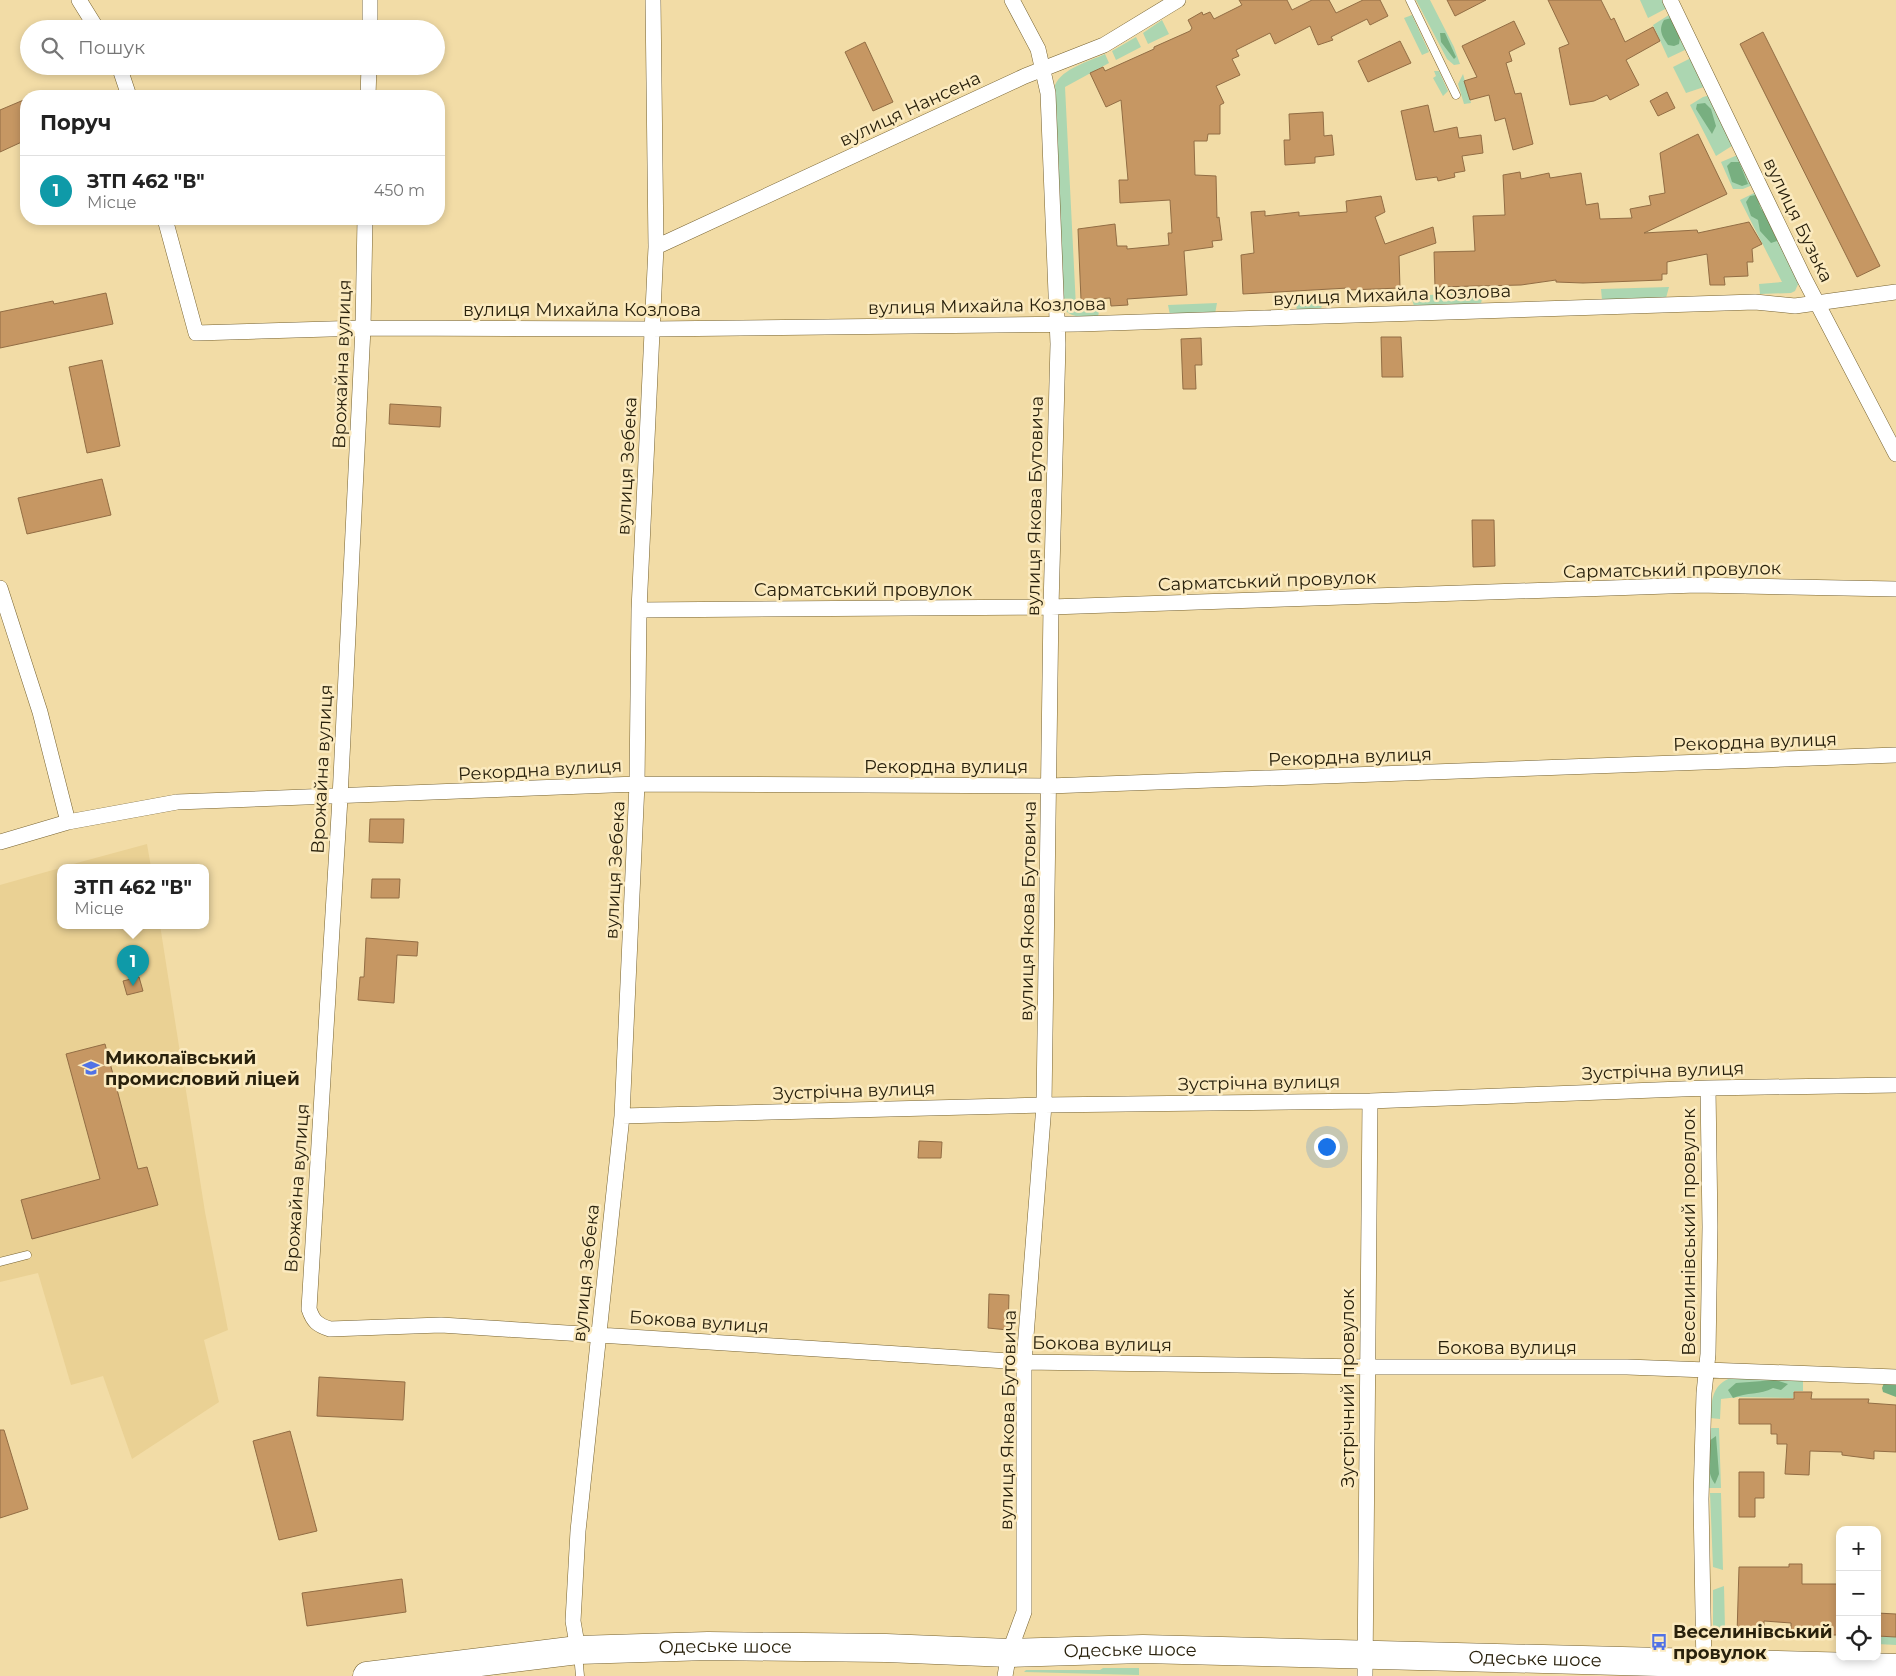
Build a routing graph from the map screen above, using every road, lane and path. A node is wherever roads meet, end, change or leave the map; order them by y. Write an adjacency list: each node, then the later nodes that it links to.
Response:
1 (79, 0): 8 (street)
2 (370, 0): 9 (street)
3 (653, 0): 18 (street, вулиця Зебека)
4 (1012, 0): 10 (street, вулиця Якова Бутовича)
5 (1178, 0): 10 (street, вулиця Нансена)
6 (1410, 0): 15 (lane)
7 (1670, 0): 20 (street, вулиця Бузька)
8 (91, 20)
9 (370, 20)
10 (1043, 69): 18 (street, вулиця Нансена); 21 (street, вулиця Якова Бутовича)
11 (122, 75): 13 (street)
12 (369, 75): 14 (street)
13 (127, 90)
14 (368, 90)
15 (1456, 95)
16 (167, 225): 22 (street, вулиця Михайла Козлова)
17 (365, 225): 22 (street, Врожайна вулиця)
18 (656, 247): 23 (street, вулиця Зебека)
19 (1896, 292): 20 (street, вулиця Михайла Козлова)
20 (1817, 303): 21 (street, вулиця Михайла Козлова); 24 (street, вулиця Бузька)
21 (1057, 324): 23 (street, вулиця Михайла Козлова); 27 (street, вулиця Якова Бутовича)
22 (363, 328): 23 (street, вулиця Михайла Козлова); 32 (street, Врожайна вулиця)
23 (652, 329): 28 (street, вулиця Зебека)
24 (1896, 454)
25 (0, 588): 33 (street)
26 (1896, 590): 27 (street, Сарматський провулок)
27 (1051, 607): 28 (street, Сарматський провулок); 31 (street, вулиця Якова Бутовича)
28 (639, 610): 30 (street, вулиця Зебека)
29 (1896, 755): 31 (street, Рекордна вулиця)
30 (637, 784): 31 (street, Рекордна вулиця); 32 (street, Рекордна вулиця); 39 (street, вулиця Зебека)
31 (1049, 786): 38 (street, вулиця Якова Бутовича)
32 (340, 798): 33 (street, Рекордна вулиця); 42 (street, Врожайна вулиця)
33 (68, 822): 34 (street, Рекордна вулиця)
34 (0, 842)
35 (1896, 1085): 36 (street, Зустрічна вулиця)
36 (1708, 1088): 37 (street, Зустрічна вулиця); 46 (street, Веселинівський провулок)
37 (1370, 1101): 38 (street, Зустрічна вулиця); 45 (street, Зустрічний провулок)
38 (1044, 1105): 39 (street, Зустрічна вулиця); 44 (street, вулиця Якова Бутовича)
39 (622, 1116): 43 (street, вулиця Зебека)
40 (27, 1255): 41 (lane)
41 (0, 1262)
42 (312, 1319): 43 (street, Бокова вулиця)
43 (598, 1334): 44 (street, Бокова вулиця); 48 (street, вулиця Зебека)
44 (1024, 1362): 45 (street, Бокова вулиця); 49 (street, вулиця Якова Бутовича)
45 (1367, 1366): 46 (street, Бокова вулиця); 50 (street, Зустрічний провулок)
46 (1706, 1370): 47 (street, Бокова вулиця); 52 (street, Веселинівський провулок)
47 (1896, 1377)
48 (579, 1663): 49 (highway, Одеське шосе); 53 (highway, Одеське шосе)
49 (1007, 1664): 50 (highway, Одеське шосе)
50 (1365, 1665): 52 (highway, Одеське шосе)
51 (1896, 1668): 52 (highway, Одеське шосе)
52 (1704, 1669)
53 (367, 1676)

